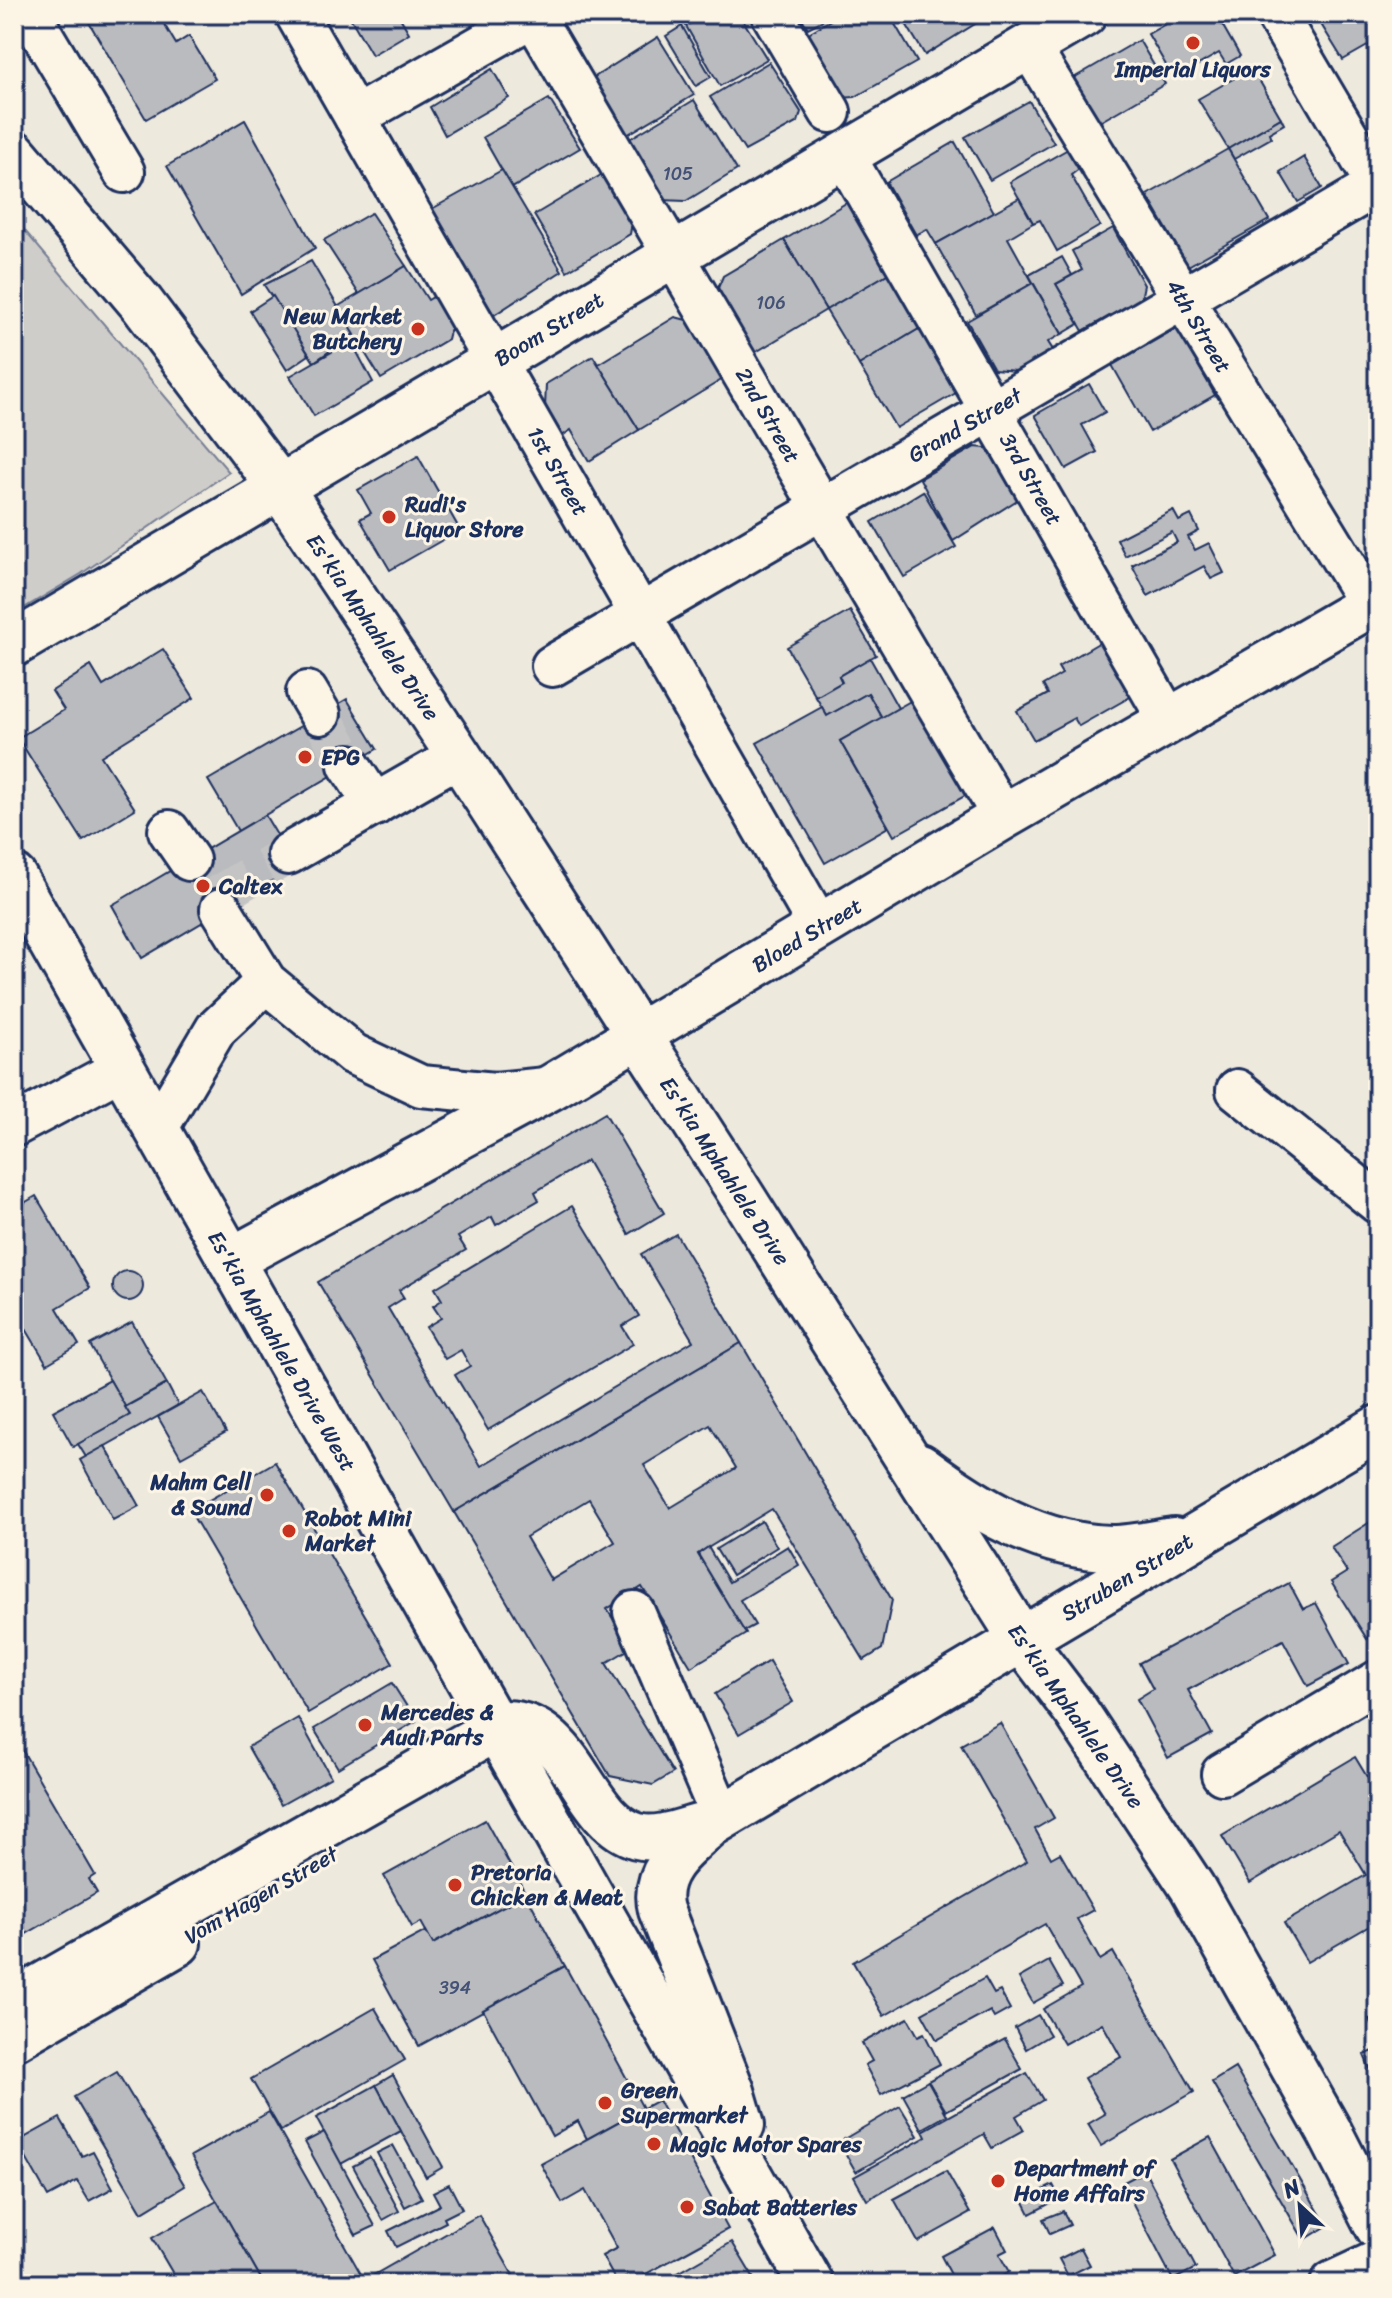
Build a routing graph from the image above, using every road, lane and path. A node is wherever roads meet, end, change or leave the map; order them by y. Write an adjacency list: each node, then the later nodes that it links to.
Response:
1 (30, 14): 12 (street)
2 (296, 14): 9 (street, 1st Street)
3 (772, 14): 8 (street)
4 (1084, 14): 7 (main road, Boom Street)
5 (1276, 14): 13 (street)
6 (533, 15): 9 (street); 14 (street, 2nd Street)
7 (1029, 46): 11 (main road, Boom Street); 15 (street, 4th Street)
8 (830, 112)
9 (355, 117): 16 (street, 1st Street)
10 (14, 153): 18 (main road, Es'kia Mphahlele Drive)
11 (844, 155): 14 (main road, Boom Street); 17 (street, 3rd Street)
12 (124, 172)
13 (1378, 186): 15 (street, Grand Street)
14 (674, 255): 16 (main road, Boom Street); 19 (street, 2nd Street)
15 (1182, 299): 17 (street, Grand Street); 20 (street, 4th Street)
16 (495, 361): 18 (main road, Boom Street); 21 (street, 1st Street)
17 (992, 410): 19 (street, Grand Street); 24 (street, 3rd Street)
18 (280, 487): 22 (main road, Boom Street); 25 (main road, Es'kia Mphahlele Drive)
19 (823, 508): 21 (street, Grand Street); 28 (street, 2nd Street)
20 (1374, 603): 24 (main road, Bloed Street)
21 (640, 614): 23 (street, Grand Street); 32 (street, 1st Street)
22 (14, 644)
23 (552, 666)
24 (1169, 721): 28 (main road, Bloed Street)
25 (459, 756): 27 (street); 34 (main road, Es'kia Mphahlele Drive)
26 (349, 765): 27 (street)
27 (375, 805): 29 (street)
28 (1003, 817): 32 (main road, Bloed Street)
29 (288, 854)
30 (14, 877): 35 (main road, Es'kia Mphahlele Drive West)
31 (221, 909): 33 (street)
32 (820, 928): 34 (main road, Bloed Street)
33 (266, 982): 36 (street); 39 (street)
34 (637, 1035): 36 (main road, Bloed Street); 43 (main road, Es'kia Mphahlele Drive)
35 (121, 1069): 38 (street); 39 (main road, Es'kia Mphahlele Drive West)
36 (550, 1088): 41 (main road, Bloed Street)
37 (1237, 1090): 40 (street)
38 (14, 1126)
39 (157, 1129): 41 (main road, Es'kia Mphahlele Drive West)
40 (1378, 1203)
41 (231, 1260): 48 (main road, Es'kia Mphahlele Drive West)
42 (1378, 1428): 44 (main road, Struben Street)
43 (905, 1455): 44 (main road); 46 (main road, Es'kia Mphahlele Drive)
44 (1194, 1537): 46 (main road, Struben Street)
45 (634, 1612): 50 (street)
46 (1022, 1640): 50 (main road, Struben Street); 54 (main road, Es'kia Mphahlele Drive)
47 (1378, 1681): 49 (street)
48 (502, 1739): 50 (main road); 51 (main road, Vom Hagen Street); 52 (main road, Vom Hagen Street); 53 (main road, Es'kia Mphahlele Drive West)
49 (1222, 1774)
50 (717, 1821): 53 (main road)
51 (14, 2002)
52 (14, 2038)
53 (744, 2167): 56 (main road, Es'kia Mphahlele Drive West)
54 (1378, 2227)
55 (1378, 2263): 57 (main road)
56 (811, 2284)
57 (1333, 2284)

